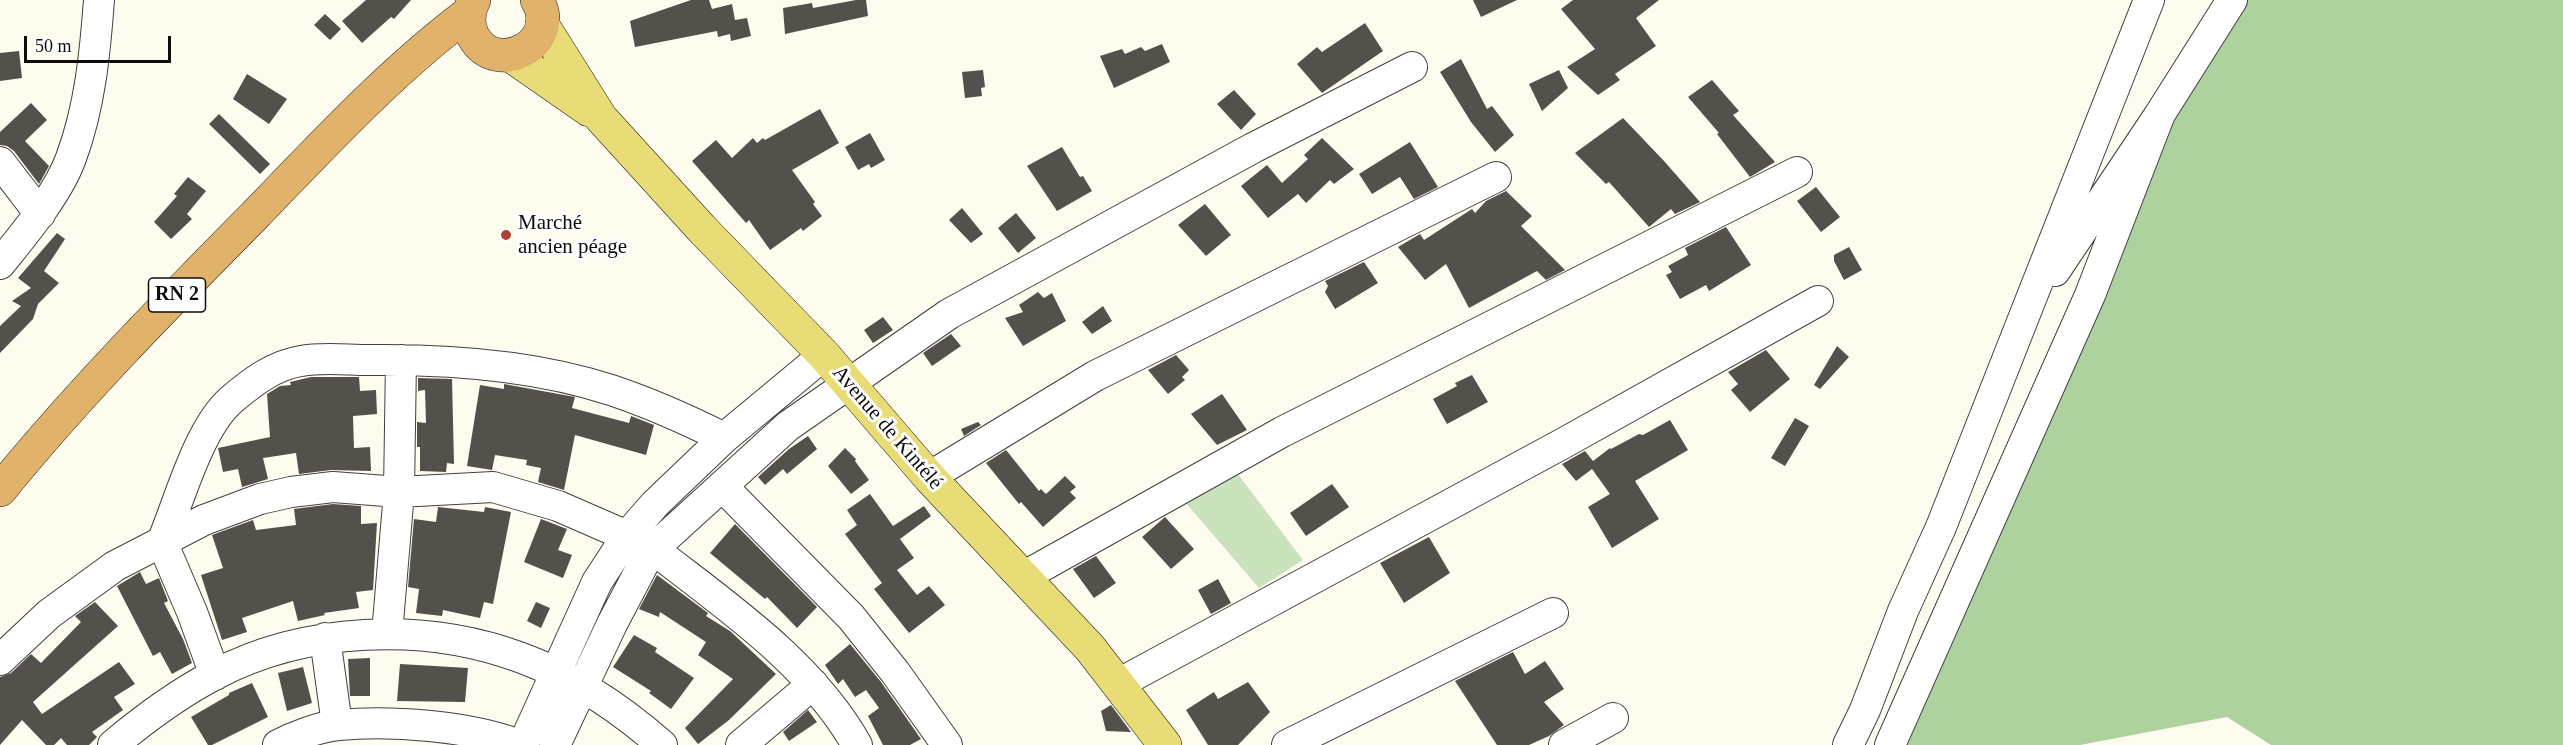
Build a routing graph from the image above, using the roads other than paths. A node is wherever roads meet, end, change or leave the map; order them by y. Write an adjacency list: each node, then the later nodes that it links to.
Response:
1 (99, 0): 13 (street)
2 (2149, 0): 16 (street)
3 (2232, 0): 8 (street)
4 (540, 12): 6 (highway); 9 (main road, Avenue de Kintélé)
5 (473, 17): 6 (highway, RN 2); 23 (highway, RN 2)
6 (510, 56): 9 (main road, Avenue de Kintélé)
7 (1412, 67): 19 (street)
8 (2160, 114): 16 (street); 52 (street)
9 (601, 118): 17 (main road, Avenue de Kintélé)
10 (0, 162): 13 (street)
11 (1797, 172): 28 (street)
12 (1496, 177): 21 (street)
13 (40, 214): 14 (street)
14 (0, 264)
15 (1818, 301): 36 (street)
16 (2021, 321): 51 (street)
17 (824, 355): 19 (main road, Avenue de Kintélé); 20 (street)
18 (401, 360): 20 (street); 24 (street); 26 (street)
19 (848, 383): 21 (main road, Avenue de Kintélé); 22 (street)
20 (724, 438): 25 (street)
21 (929, 477): 28 (main road, Avenue de Kintélé)
22 (722, 486): 27 (street); 47 (street)
23 (0, 490)
24 (399, 492): 25 (street); 26 (street); 30 (street)
25 (627, 536): 33 (street)
26 (162, 542): 32 (street); 34 (street)
27 (653, 549): 35 (street); 37 (street)
28 (1023, 577): 36 (main road, Avenue de Kintélé)
29 (1553, 613): 49 (street)
30 (387, 634): 31 (street); 33 (street)
31 (325, 638): 34 (street); 39 (street)
32 (0, 660)
33 (555, 672): 37 (street); 42 (street)
34 (214, 675): 40 (street)
35 (813, 684): 45 (street); 46 (street)
36 (1118, 684): 48 (main road, Avenue de Kintélé)
37 (583, 687): 43 (street); 44 (street)
38 (1613, 718): 50 (street)
39 (337, 725): 41 (street); 42 (street)
40 (113, 745)
41 (278, 745)
42 (521, 745)
43 (555, 745)
44 (662, 745)
45 (741, 745)
46 (857, 745)
47 (947, 745)
48 (1165, 745)
49 (1287, 745)
50 (1564, 745)
51 (1848, 745)
52 (1890, 745)

